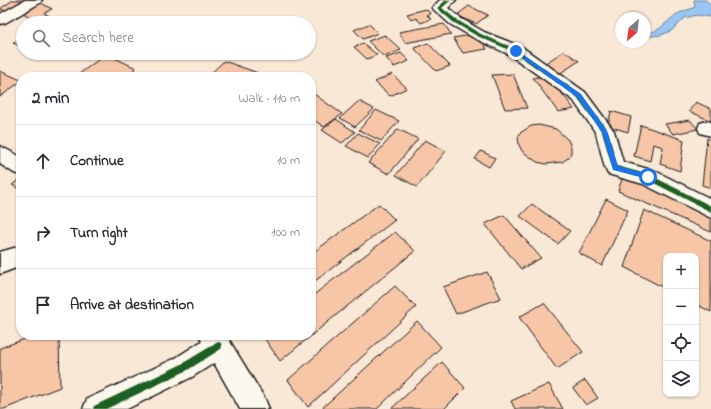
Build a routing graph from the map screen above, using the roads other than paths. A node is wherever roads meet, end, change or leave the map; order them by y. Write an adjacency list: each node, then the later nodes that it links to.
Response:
1 (35, 0): 3 (street)
2 (449, 0): 6 (street)
3 (0, 20)
4 (0, 154): 5 (street)
5 (16, 164)
6 (711, 209)
7 (16, 258): 8 (street)
8 (0, 263)
9 (215, 341): 10 (street); 11 (street)
10 (97, 409)
11 (255, 409)

